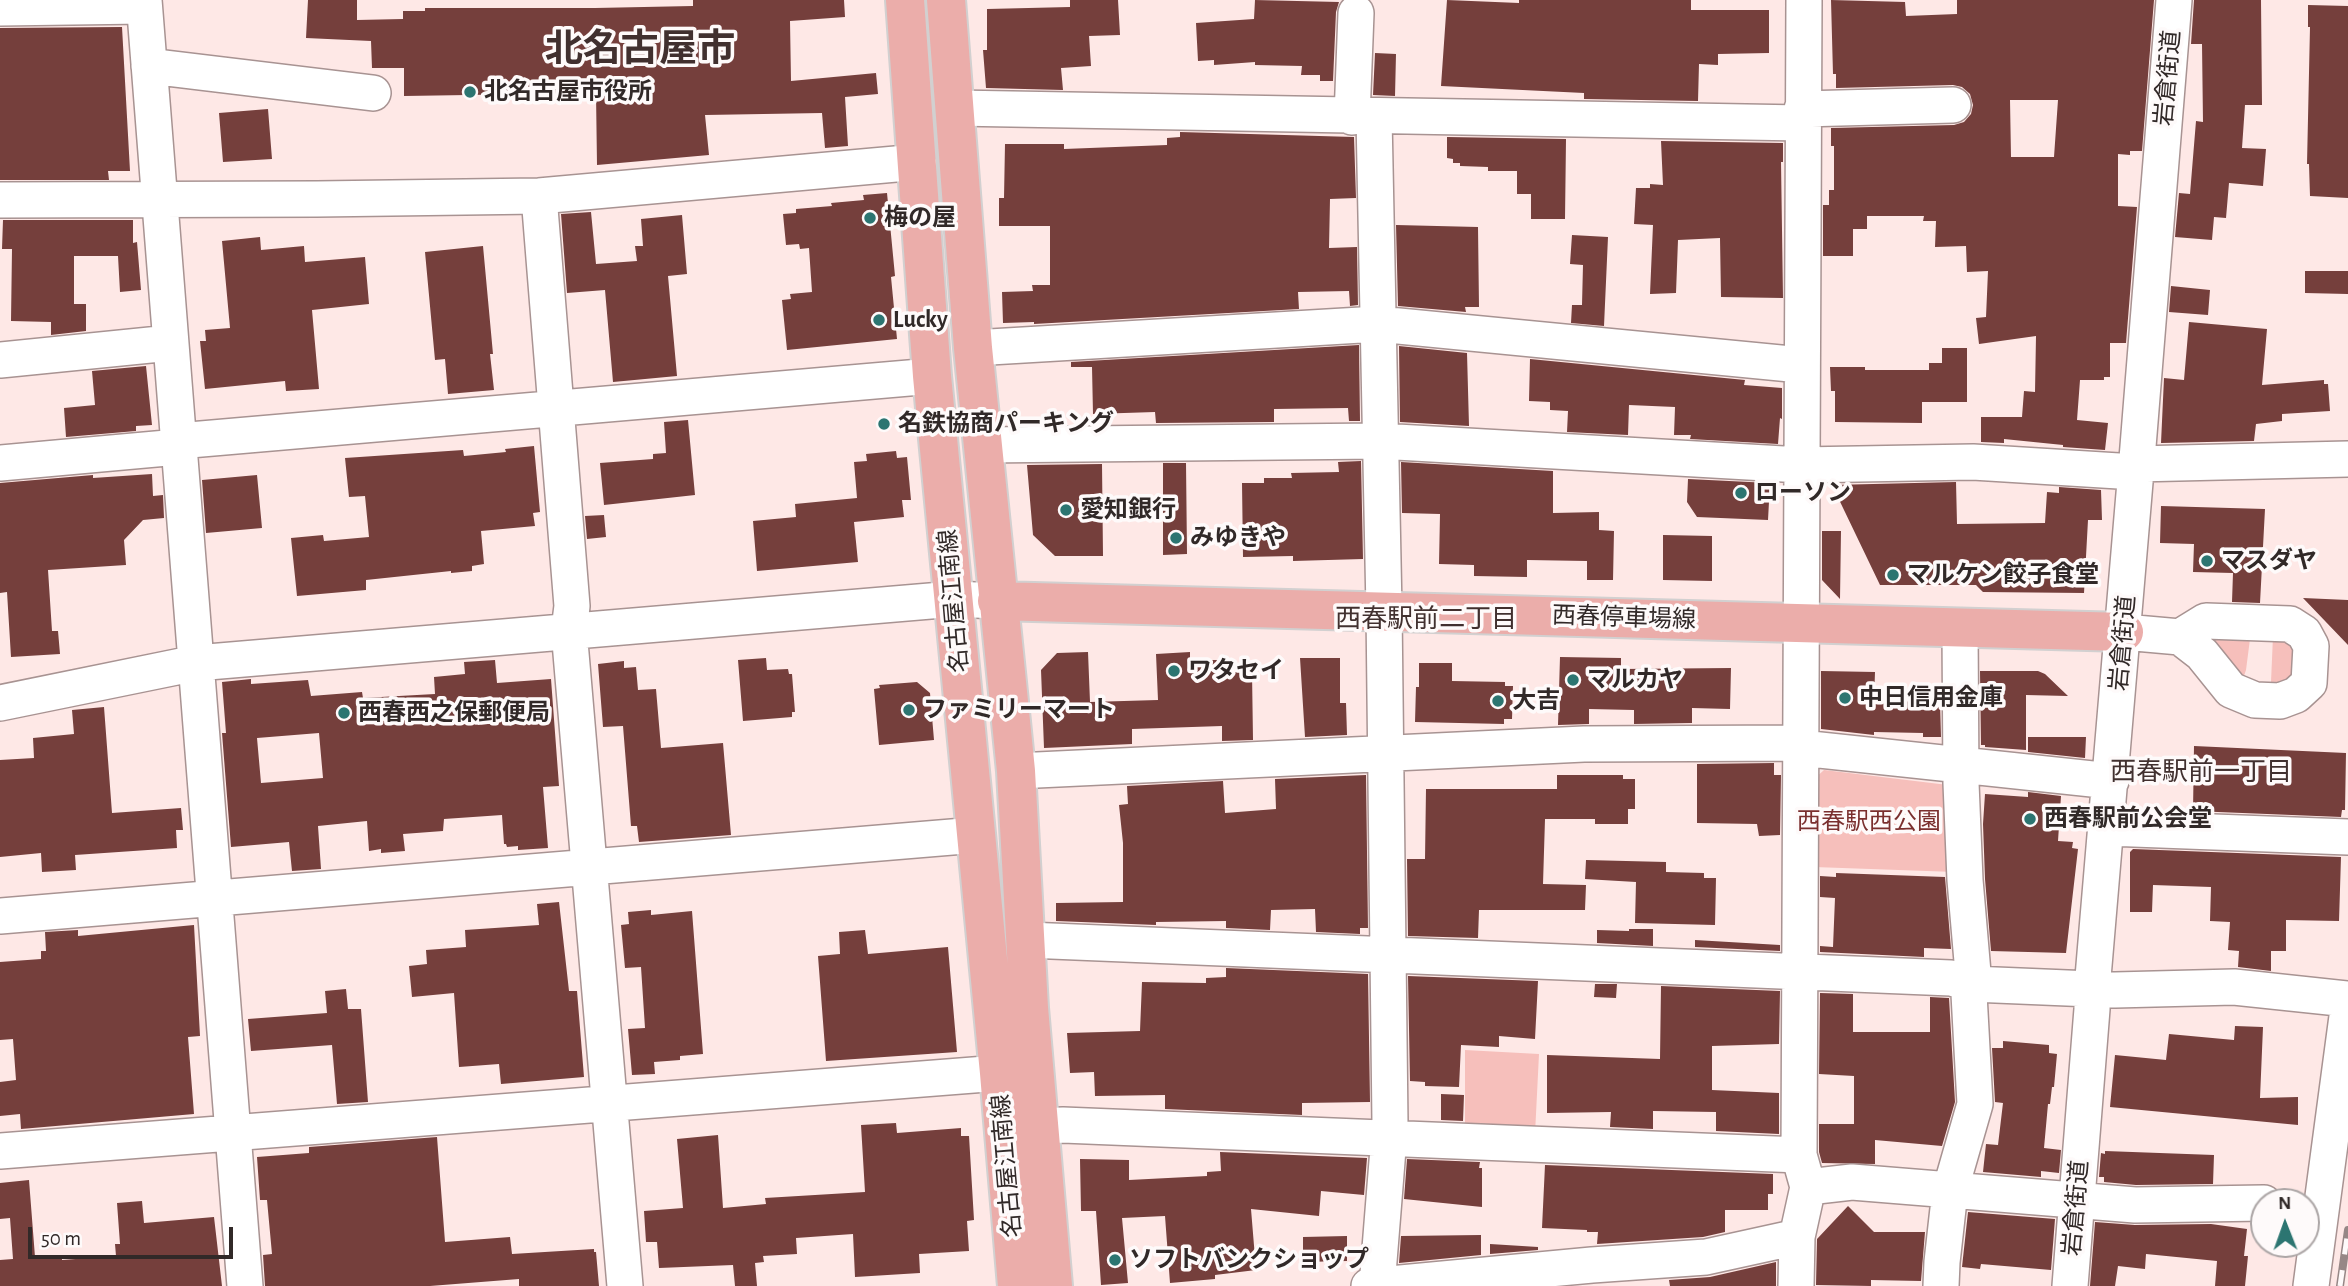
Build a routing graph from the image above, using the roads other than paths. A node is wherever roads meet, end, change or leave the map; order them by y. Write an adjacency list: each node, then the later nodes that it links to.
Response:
1 (905, 0): 14 (main road, 名古屋江南線)
2 (946, 0): 11 (main road, 名古屋江南線)
3 (1804, 0): 12 (street)
4 (2174, 0): 31 (street, 岩倉街道)
5 (144, 3): 6 (street); 8 (street)
6 (0, 8)
7 (1356, 13): 13 (street)
8 (149, 66): 9 (street); 17 (street)
9 (373, 93)
10 (1953, 105): 12 (street)
11 (956, 108): 13 (street); 20 (main road, 名古屋江南線)
12 (1802, 116): 13 (street); 22 (street)
13 (1363, 117): 18 (street)
14 (918, 162): 15 (street); 23 (main road, 名古屋江南線)
15 (539, 196): 17 (street); 24 (street)
16 (0, 200): 17 (street)
17 (159, 200): 19 (street)
18 (1378, 324): 20 (street); 22 (street); 25 (street)
19 (170, 343): 21 (street); 26 (street)
20 (973, 348): 27 (main road, 名古屋江南線)
21 (0, 360)
22 (1801, 365): 30 (street)
23 (933, 376): 24 (street); 32 (main road, 名古屋江南線)
24 (557, 410): 26 (street); 37 (street)
25 (1379, 441): 27 (street); 30 (street); 34 (street)
26 (178, 444): 29 (street); 40 (street)
27 (982, 445): 33 (main road, 名古屋江南線)
28 (2348, 459): 31 (street)
29 (0, 463)
30 (1801, 465): 31 (street); 35 (street)
31 (2135, 468): 38 (street, 岩倉街道)
32 (954, 599): 33 (street); 37 (street); 48 (main road, 名古屋江南線)
33 (997, 601): 34 (main road, 西春停車場線); 45 (main road, 名古屋江南線)
34 (1384, 610): 35 (main road, 西春停車場線); 43 (street)
35 (1802, 624): 36 (main road, 西春停車場線); 42 (street)
36 (1960, 628): 38 (main road, 西春停車場線); 44 (street)
37 (569, 630): 40 (street); 50 (street)
38 (2124, 632): 39 (street); 46 (street, 岩倉街道)
39 (2180, 638)
40 (196, 663): 41 (street); 51 (street)
41 (0, 703)
42 (1801, 746): 43 (street); 44 (street); 55 (street)
43 (1385, 753): 45 (street); 54 (street)
44 (1961, 765): 46 (street); 56 (street)
45 (1016, 771): 53 (main road, 名古屋江南線)
46 (2111, 781): 47 (street, 岩倉街道)
47 (2106, 828): 49 (street); 57 (street, 岩倉街道)
48 (976, 835): 50 (street); 60 (main road, 名古屋江南線)
49 (2348, 838)
50 (589, 867): 51 (street); 61 (street)
51 (215, 898): 52 (street); 63 (street)
52 (0, 916)
53 (1027, 940): 54 (street); 62 (main road, 名古屋江南線)
54 (1388, 956): 55 (street); 64 (street)
55 (1800, 972): 56 (street); 66 (street)
56 (1972, 984): 57 (street); 68 (street)
57 (2092, 989): 58 (street); 69 (street, 岩倉街道)
58 (2348, 999)
59 (2348, 1009): 67 (street)
60 (999, 1073): 61 (street); 75 (main road, 名古屋江南線)
61 (608, 1102): 63 (street); 74 (street)
62 (1039, 1126): 64 (street); 76 (main road, 名古屋江南線)
63 (233, 1132): 65 (street); 73 (street)
64 (1387, 1138): 66 (street); 78 (street)
65 (0, 1151)
66 (1804, 1171): 68 (street); 71 (street)
67 (2310, 1188)
68 (1950, 1191): 69 (street); 80 (street)
69 (2077, 1202): 70 (street); 81 (street, 岩倉街道)
70 (2250, 1203)
71 (1797, 1237): 78 (street); 79 (street)
72 (2310, 1258): 82 (street)
73 (245, 1286)
74 (625, 1286)
75 (1017, 1286)
76 (1053, 1286)
77 (1369, 1286): 78 (street)
78 (1377, 1286)
79 (1796, 1286)
80 (1941, 1286)
81 (2070, 1286)
82 (2311, 1286)

